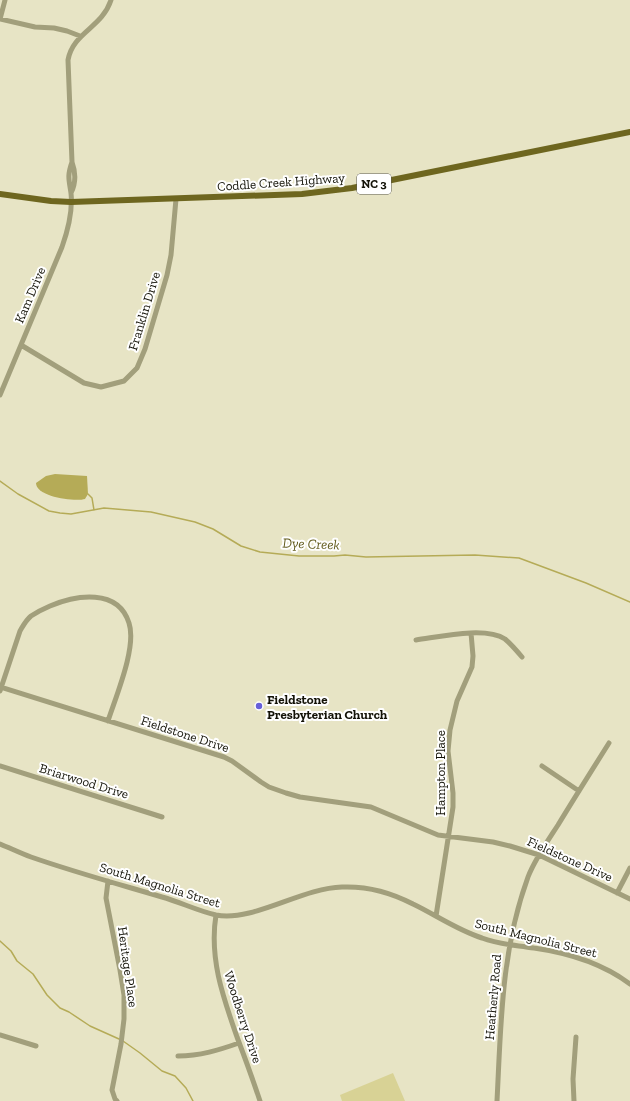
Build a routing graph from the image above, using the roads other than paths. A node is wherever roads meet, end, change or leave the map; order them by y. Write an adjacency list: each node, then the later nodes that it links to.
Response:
1 (6, 0): 3 (street)
2 (110, 0): 4 (street)
3 (0, 19): 4 (street)
4 (80, 36): 8 (street, Kam Drive)
5 (630, 132): 7 (main road, Coddle Creek Highway / NC 3)
6 (0, 194): 8 (main road, Coddle Creek Highway / NC 3)
7 (176, 199): 8 (main road, Coddle Creek Highway / NC 3); 9 (street, Franklin Drive)
8 (71, 202): 9 (street, Kam Drive)
9 (21, 345): 10 (street, Kam Drive)
10 (0, 395)
11 (471, 633): 12 (street); 13 (street); 21 (street, Hampton Place)
12 (416, 640)
13 (522, 657)
14 (0, 688): 15 (street, Fieldstone Drive); 15 (street)
15 (108, 721): 21 (street, Fieldstone Drive)
16 (609, 743): 19 (street, Heatherly Road)
17 (0, 766): 20 (street, Briarwood Drive)
18 (542, 766): 19 (street)
19 (579, 791): 23 (street, Heatherly Road)
20 (162, 817)
21 (448, 837): 23 (street, Fieldstone Drive); 29 (street, Hampton Place)
22 (0, 844): 25 (street, South Magnolia Street)
23 (539, 855): 26 (street, Fieldstone Drive); 30 (street, Heatherly Road)
24 (630, 868): 26 (street)
25 (108, 881): 28 (street, South Magnolia Street); 37 (street, Heritage Place)
26 (617, 893): 27 (street, Fieldstone Drive)
27 (630, 899)
28 (216, 915): 29 (street, South Magnolia Street); 34 (street, Woodberry Drive)
29 (436, 916): 30 (street, South Magnolia Street)
30 (509, 946): 31 (street, South Magnolia Street); 39 (street, Heatherly Road)
31 (630, 984)
32 (0, 1035): 35 (street)
33 (576, 1037): 40 (street)
34 (239, 1043): 36 (street); 38 (street, Woodberry Drive)
35 (36, 1046)
36 (178, 1056)
37 (117, 1101)
38 (260, 1101)
39 (497, 1101)
40 (574, 1101)

